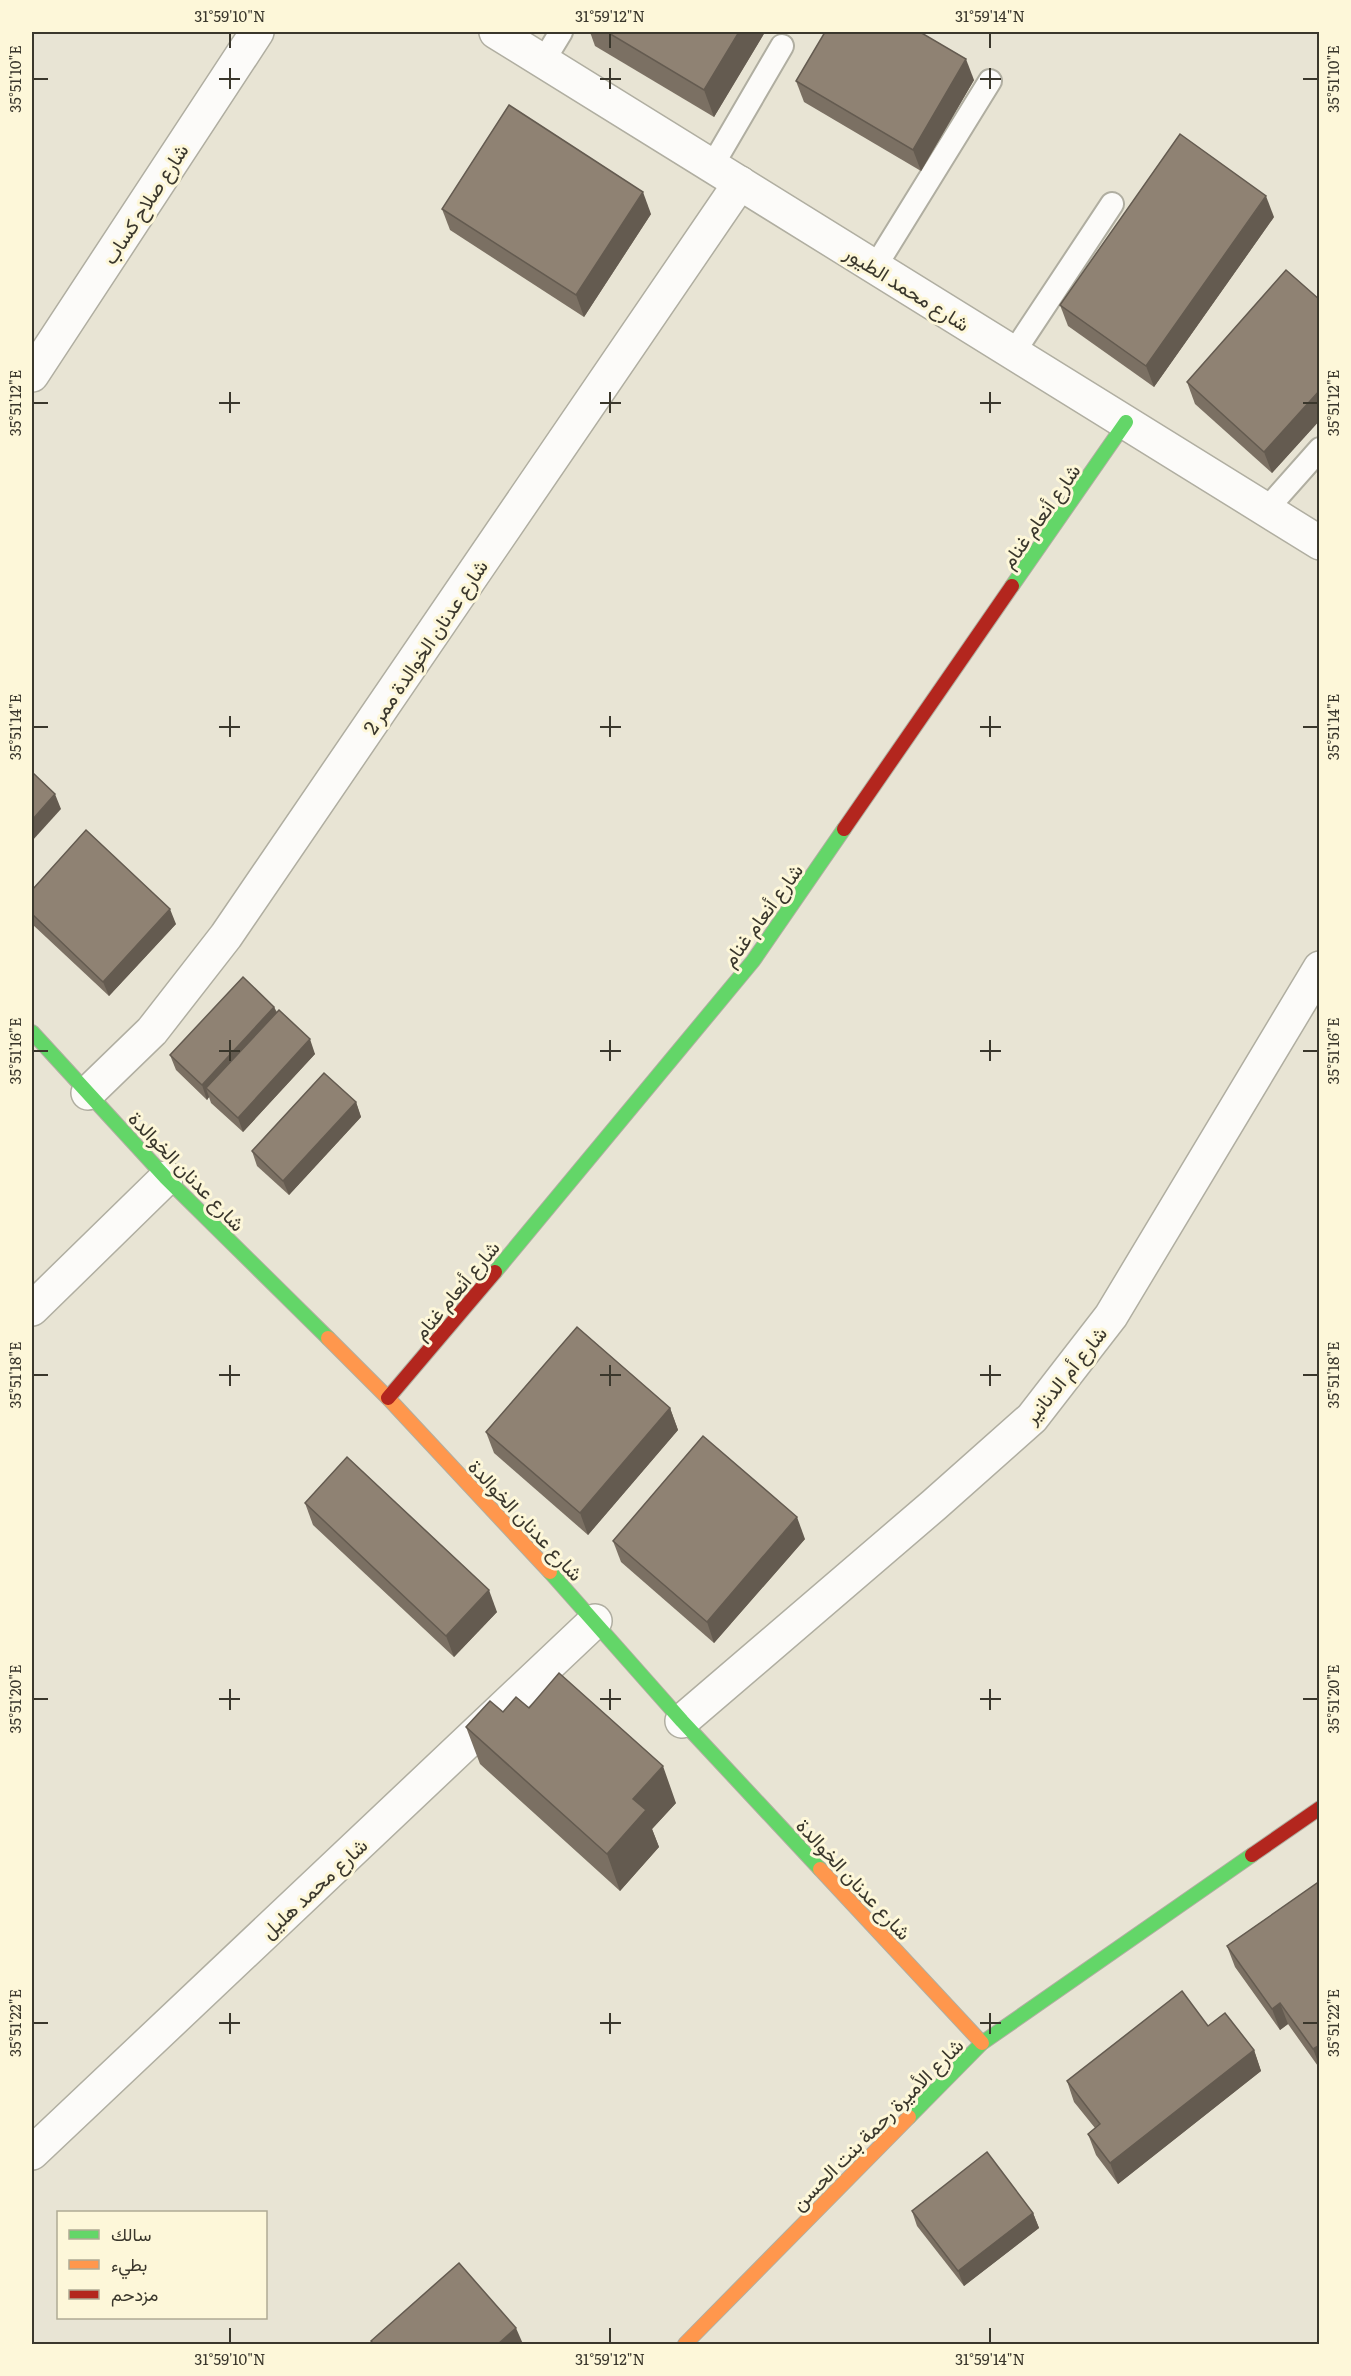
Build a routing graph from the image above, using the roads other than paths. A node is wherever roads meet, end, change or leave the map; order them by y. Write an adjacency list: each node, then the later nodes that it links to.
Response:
1 (256, 32): 12 (street, شارع صلاح كساب)
2 (496, 32): 5 (street, شارع محمد الطيور)
3 (561, 32): 5 (lane)
4 (782, 46): 7 (lane)
5 (544, 60): 7 (street, شارع محمد الطيور)
6 (990, 81): 10 (lane)
7 (712, 166): 8 (street, شارع محمد الطيور)
8 (740, 183): 10 (street, شارع محمد الطيور); 19 (street, شارع عدنان الخوالدة ممر 2)
9 (1116, 210): 11 (lane)
10 (875, 267): 11 (street, شارع محمد الطيور)
11 (1019, 356): 13 (street, شارع محمد الطيور)
12 (32, 375)
13 (1126, 422): 15 (street, شارع محمد الطيور); 22 (street, شارع أنعام غنام)
14 (1320, 449): 15 (lane)
15 (1265, 511): 16 (street, شارع محمد الطيور)
16 (1320, 543)
17 (1320, 968): 24 (street, شارع أم الدنانير)
18 (32, 1032): 19 (street, شارع عدنان الخوالدة)
19 (88, 1093): 20 (street, شارع عدنان الخوالدة)
20 (166, 1178): 21 (street); 22 (street, شارع عدنان الخوالدة)
21 (32, 1309)
22 (388, 1398): 23 (street, شارع عدنان الخوالدة)
23 (595, 1621): 24 (street, شارع عدنان الخوالدة); 27 (street, شارع محمد هليل)
24 (682, 1721): 26 (street, شارع عدنان الخوالدة)
25 (1319, 1809): 26 (street, شارع الأميرة رحمة بنت الحسن)
26 (982, 2043): 28 (street, شارع الأميرة رحمة بنت الحسن)
27 (32, 2153)
28 (685, 2344)

